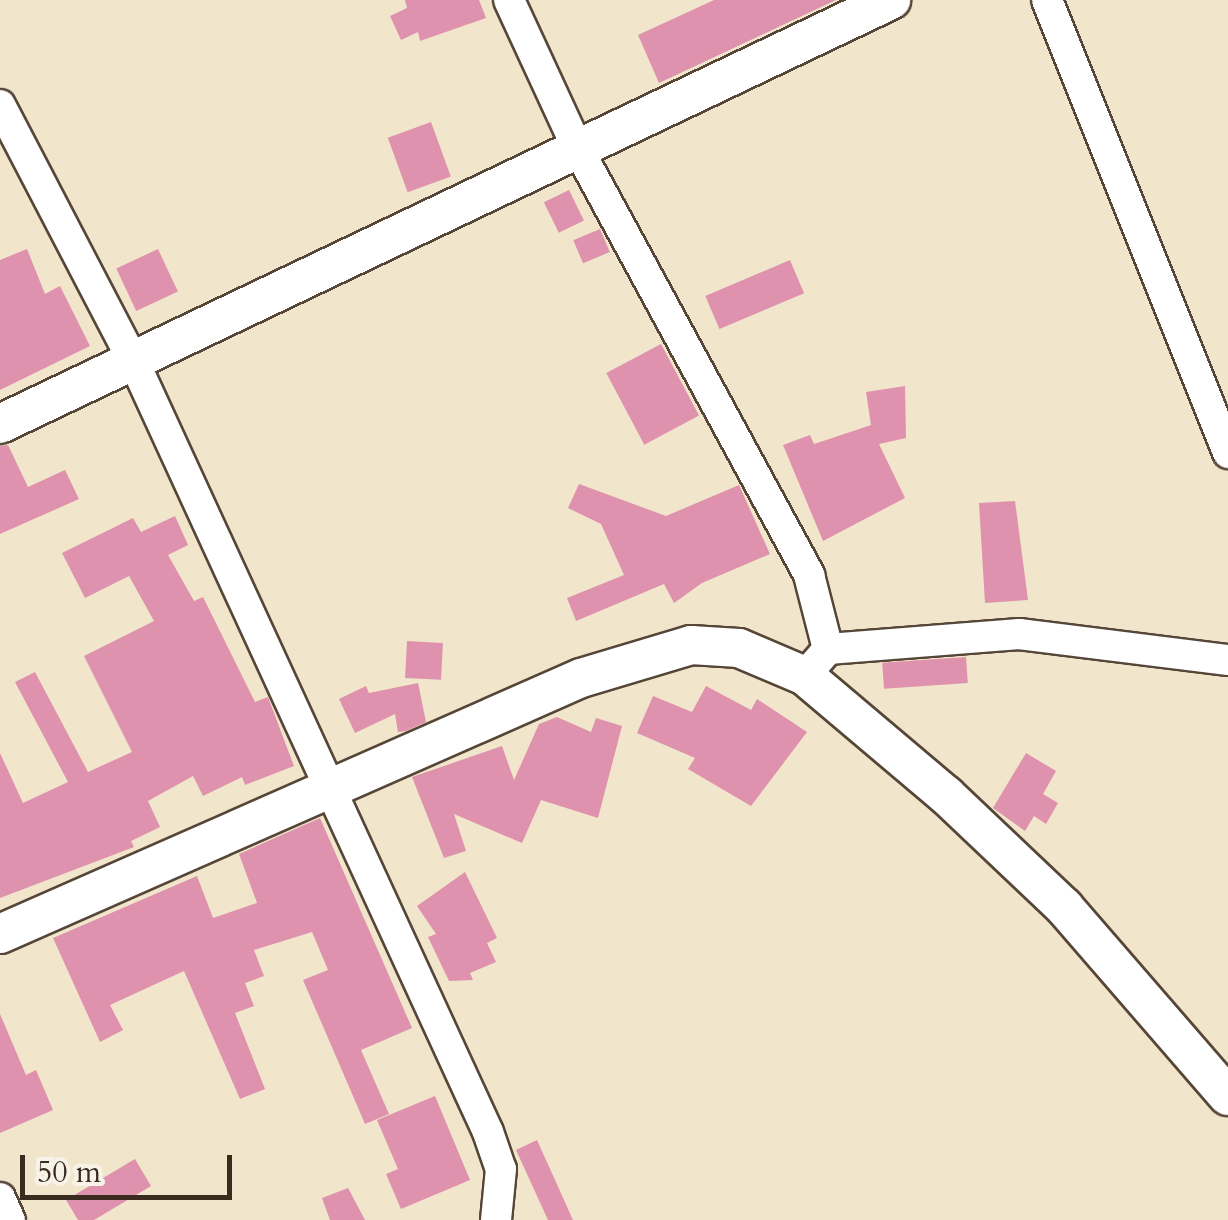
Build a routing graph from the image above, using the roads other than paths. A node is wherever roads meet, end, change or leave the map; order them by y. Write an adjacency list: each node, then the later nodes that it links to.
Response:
1 (510, 0): 5 (street)
2 (891, 0): 5 (street)
3 (1047, 0): 8 (street)
4 (0, 105): 6 (street)
5 (578, 149): 6 (street); 10 (street)
6 (134, 362): 7 (street); 11 (street)
7 (0, 424)
8 (1228, 453)
9 (1228, 660): 10 (street)
10 (816, 662): 11 (street); 13 (street)
11 (331, 784): 12 (street); 16 (street)
12 (0, 934)
13 (1228, 1096)
14 (0, 1198): 15 (street)
15 (10, 1220)
16 (496, 1220)

